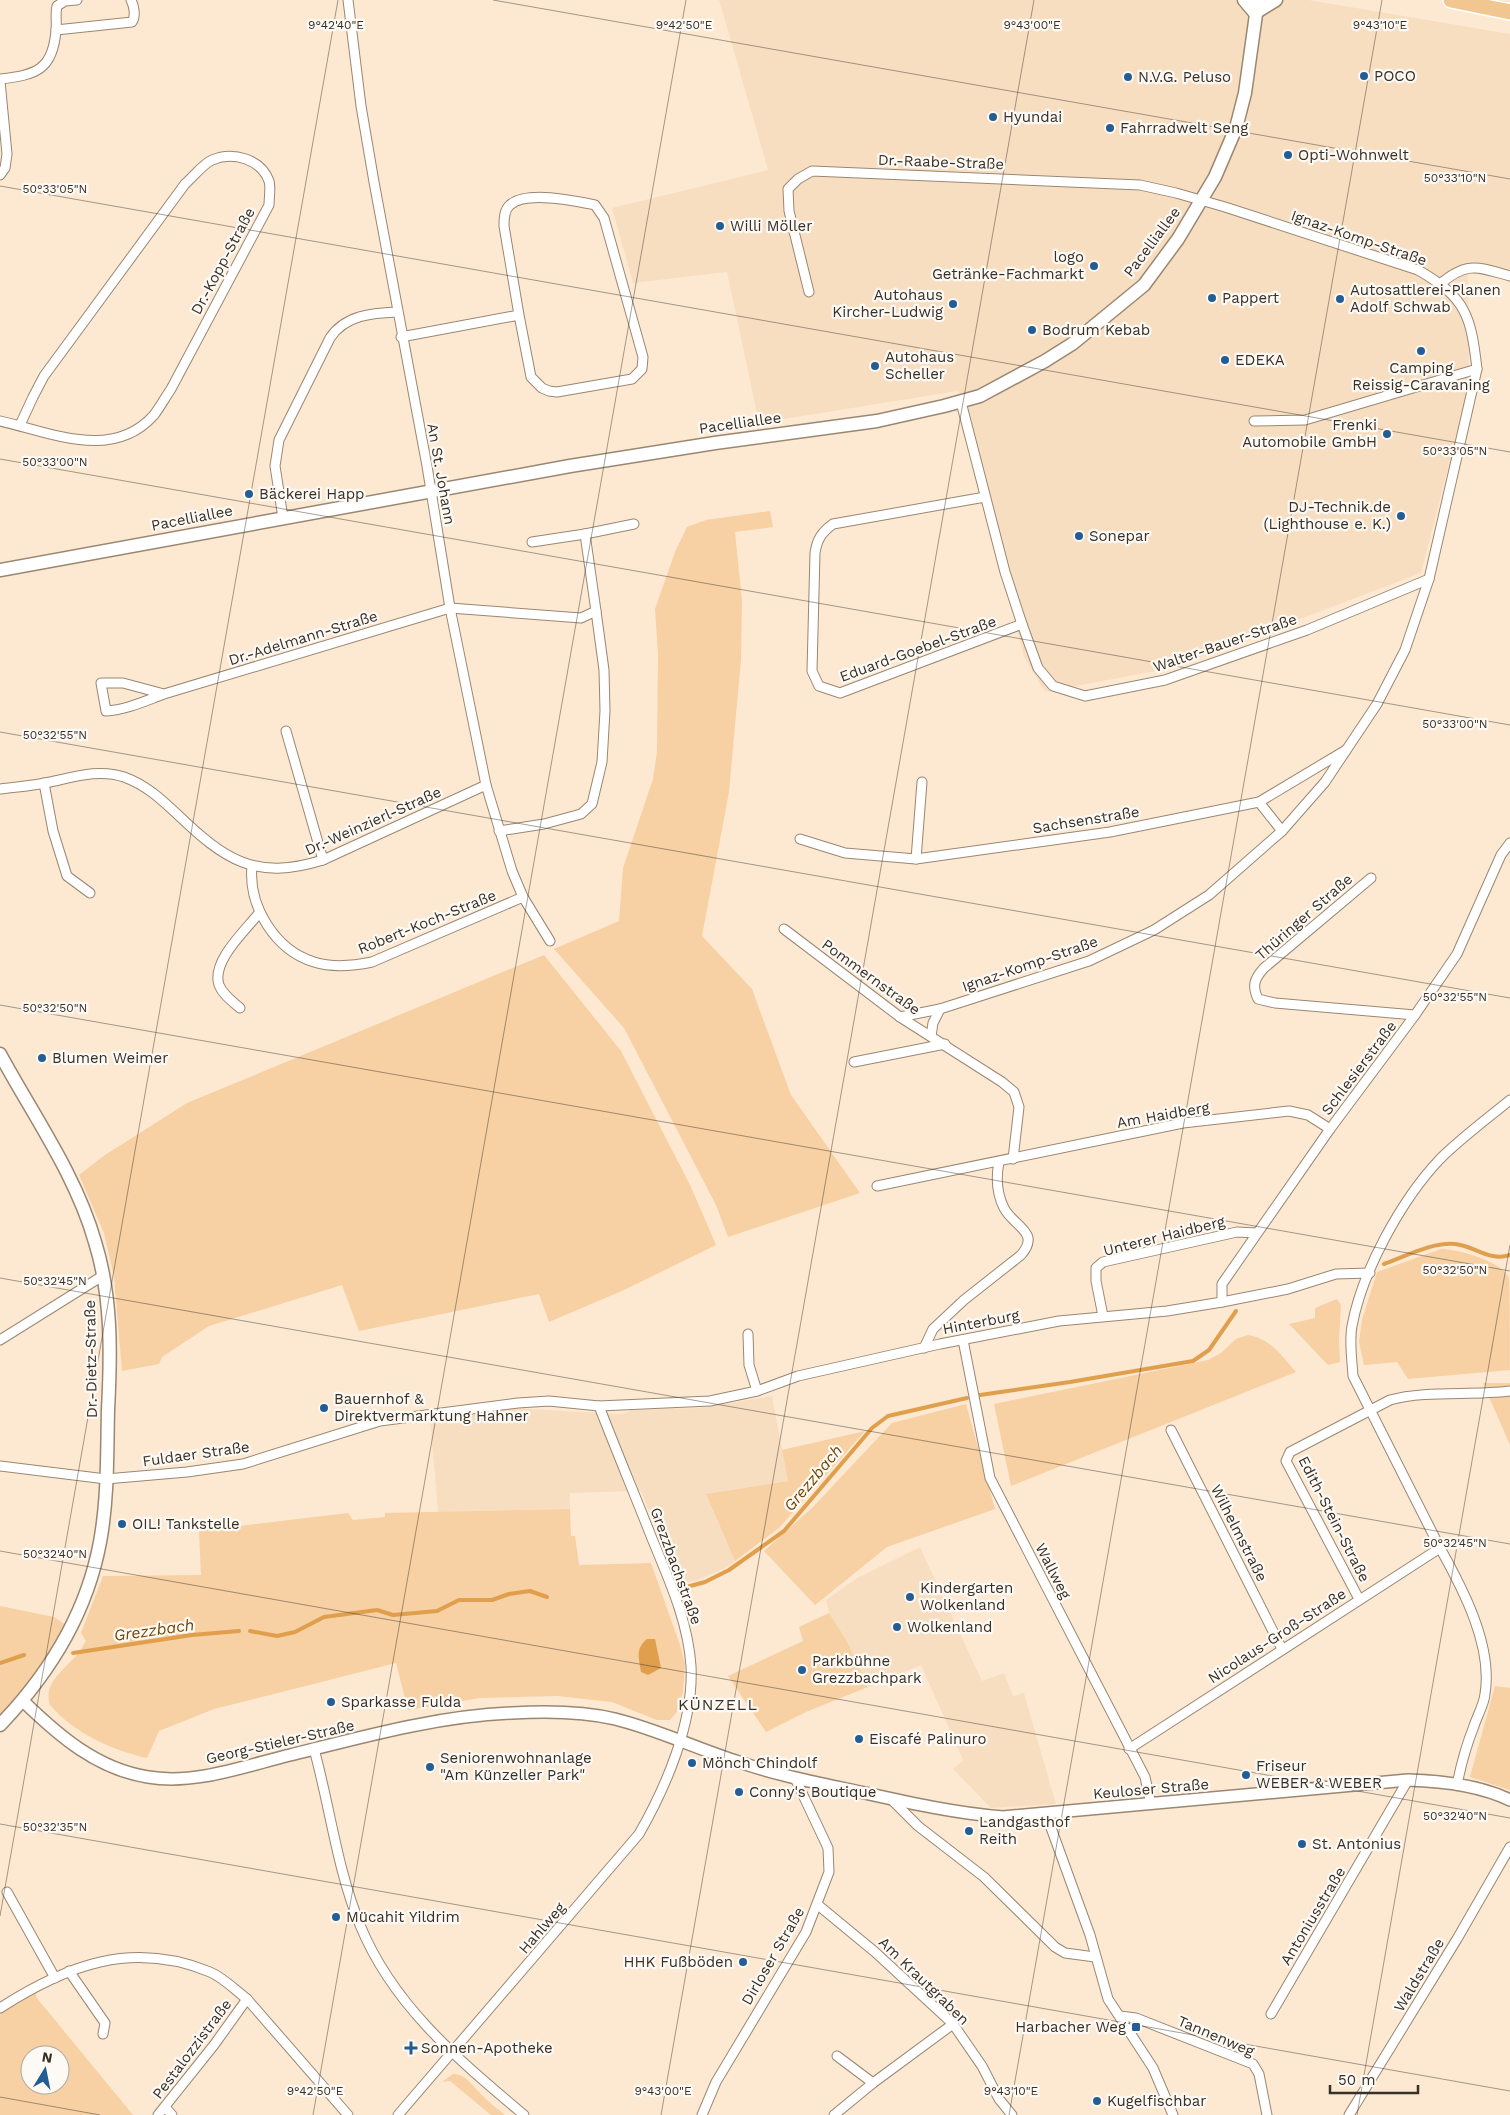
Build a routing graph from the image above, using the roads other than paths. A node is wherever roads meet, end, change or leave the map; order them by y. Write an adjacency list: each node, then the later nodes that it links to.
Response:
1 (77, 0): 10 (street)
2 (130, 0): 10 (street)
3 (348, 0): 17 (street, An St. Johann)
4 (1244, 0): 9 (main road)
5 (1258, 0): 9 (main road, Pacelliallee)
6 (1276, 0): 9 (main road)
7 (1451, 0): 8 (main road)
8 (1507, 8)
9 (1255, 13): 13 (main road, Pacelliallee)
10 (56, 30): 11 (street)
11 (0, 80): 12 (street)
12 (0, 175)
13 (1202, 200): 15 (street, Ignaz-Komp-Straße); 16 (street, Dr.-Raabe-Straße); 21 (main road, Pacelliallee)
14 (1510, 276): 15 (street)
15 (1440, 284): 20 (street, Ignaz-Komp-Straße)
16 (809, 292)
17 (397, 312): 19 (street, An St. Johann); 27 (street)
18 (519, 315): 18 (street); 19 (street)
19 (401, 336): 25 (street, An St. Johann)
20 (1477, 369): 23 (street); 32 (street, Ignaz-Komp-Straße)
21 (960, 402): 25 (main road, Pacelliallee); 26 (street, Walter-Bauer-Straße)
22 (0, 421): 24 (street, Dr.-Kopp-Straße)
23 (1254, 421)
24 (20, 425): 24 (street, Dr.-Kopp-Straße)
25 (431, 491): 27 (main road, Pacelliallee); 33 (street, An St. Johann)
26 (985, 497): 35 (street, Walter-Bauer-Straße); 35 (street, Eduard-Goebel-Straße)
27 (283, 518): 31 (main road, Pacelliallee)
28 (634, 524): 29 (street)
29 (585, 534): 30 (street); 34 (street)
30 (532, 542)
31 (0, 570)
32 (1429, 579): 35 (street, Walter-Bauer-Straße); 38 (street, Ignaz-Komp-Straße)
33 (450, 608): 34 (street); 36 (street, Dr.-Adelmann-Straße); 41 (street, An St. Johann)
34 (596, 611): 44 (street)
35 (1022, 624)
36 (164, 694): 36 (street, Dr.-Adelmann-Straße)
37 (286, 731): 49 (street)
38 (1348, 748): 43 (street, Sachsenstraße); 45 (street, Ignaz-Komp-Straße)
39 (922, 782): 48 (street)
40 (44, 783): 42 (street, Dr.-Weinzierl-Straße); 50 (street, Dr.-Weinzierl-Straße); 52 (street)
41 (486, 785): 44 (street, An St. Johann); 49 (street, Dr.-Weinzierl-Straße)
42 (0, 789)
43 (1259, 802): 45 (street); 48 (street, Sachsenstraße)
44 (499, 831): 53 (street, An St. Johann)
45 (1282, 831): 58 (street, Ignaz-Komp-Straße)
46 (800, 839): 48 (street, Sachsenstraße)
47 (1510, 843): 59 (street, Schlesierstraße)
48 (916, 859)
49 (323, 860): 50 (street, Dr.-Weinzierl-Straße)
50 (252, 866): 54 (street, Robert-Koch-Straße)
51 (1370, 878): 59 (street, Thüringer Straße)
52 (90, 893)
53 (523, 897): 54 (street, Robert-Koch-Straße); 56 (street, An St. Johann)
54 (260, 912): 57 (street)
55 (784, 929): 60 (street, Pommernstraße)
56 (550, 941)
57 (240, 1008)
58 (940, 1009): 60 (street, Ignaz-Komp-Straße); 61 (street)
59 (1415, 1015): 66 (street, Schlesierstraße)
60 (900, 1017): 61 (street, Pommernstraße)
61 (931, 1036): 62 (street, Pommernstraße)
62 (945, 1044): 64 (street); 67 (street, Pommernstraße)
63 (0, 1054): 72 (main road, Dr.-Dietz-Straße)
64 (854, 1062)
65 (1510, 1100): 71 (street)
66 (1330, 1129): 67 (street, Am Haidberg); 70 (street, Schlesierstraße)
67 (1013, 1159): 68 (street, Am Haidberg)
68 (999, 1162): 69 (street, Am Haidberg); 78 (street)
69 (877, 1186)
70 (1257, 1233): 73 (street, Schlesierstraße); 74 (street, Unterer Haidberg)
71 (1370, 1273): 73 (street, Hinterburg); 82 (street)
72 (104, 1275): 76 (street); 85 (main road, Dr.-Dietz-Straße)
73 (1222, 1302): 74 (street, Hinterburg)
74 (1103, 1316): 77 (street, Hinterburg)
75 (748, 1334): 79 (street)
76 (0, 1340)
77 (963, 1340): 78 (street, Hinterburg); 93 (street, Wallweg)
78 (924, 1348): 79 (street, Hinterburg)
79 (757, 1391): 81 (street, Hinterburg)
80 (1510, 1391): 82 (street)
81 (599, 1406): 85 (street, Fuldaer Straße); 91 (street, Grezzbachstraße)
82 (1370, 1411): 86 (street); 87 (street, Edith-Stein-Straße)
83 (1171, 1430): 88 (street, Wilhelmstraße)
84 (0, 1466): 85 (street, Fuldaer Straße)
85 (106, 1479): 89 (main road, Dr.-Dietz-Straße)
86 (1440, 1548): 87 (street, Nicolaus-Groß-Straße); 96 (street)
87 (1359, 1599): 88 (street, Nicolaus-Groß-Straße)
88 (1282, 1649): 93 (street, Nicolaus-Groß-Straße)
89 (23, 1701): 90 (main road, Dr.-Dietz-Straße); 92 (street, Georg-Stieler-Straße)
90 (0, 1725)
91 (680, 1741): 92 (street, Georg-Stieler-Straße); 94 (street, Georg-Stieler-Straße); 113 (street, Hahlweg)
92 (314, 1749): 113 (street)
93 (1129, 1749): 99 (street, Wallweg)
94 (795, 1778): 97 (street, Keuloser Straße); 103 (street, Dirloser Straße)
95 (1408, 1780): 96 (street, Keuloser Straße); 99 (street, Keuloser Straße); 109 (street, Antoniusstraße)
96 (1457, 1785): 98 (street, Keuloser Straße)
97 (890, 1799): 100 (street, Keuloser Straße); 104 (street)
98 (1510, 1800)
99 (1152, 1804): 100 (street, Keuloser Straße)
100 (1046, 1814): 104 (street)
101 (1510, 1847): 127 (street, Waldstraße)
102 (7, 1892): 106 (street)
103 (818, 1906): 111 (street, Am Krautgraben); 122 (street, Dirloser Straße)
104 (1095, 1957): 110 (street)
105 (69, 1971): 106 (street); 107 (street); 112 (street)
106 (55, 1978): 108 (street)
107 (247, 1999): 116 (street, Pestalozzistraße); 119 (street)
108 (0, 2008)
109 (1271, 2014)
110 (1120, 2016): 125 (street); 126 (street, Tannenweg)
111 (953, 2024): 115 (street); 124 (street, Am Krautgraben)
112 (104, 2034)
113 (452, 2054): 120 (street, Hahlweg); 121 (street)
114 (837, 2056): 115 (street)
115 (873, 2083): 123 (street)
116 (165, 2107): 117 (street, Pestalozzistraße); 118 (street)
117 (158, 2115)
118 (172, 2115)
119 (348, 2115)
120 (398, 2115)
121 (524, 2115)
122 (702, 2115)
123 (834, 2115)
124 (1012, 2115)
125 (1173, 2115)
126 (1267, 2115)
127 (1349, 2115)

